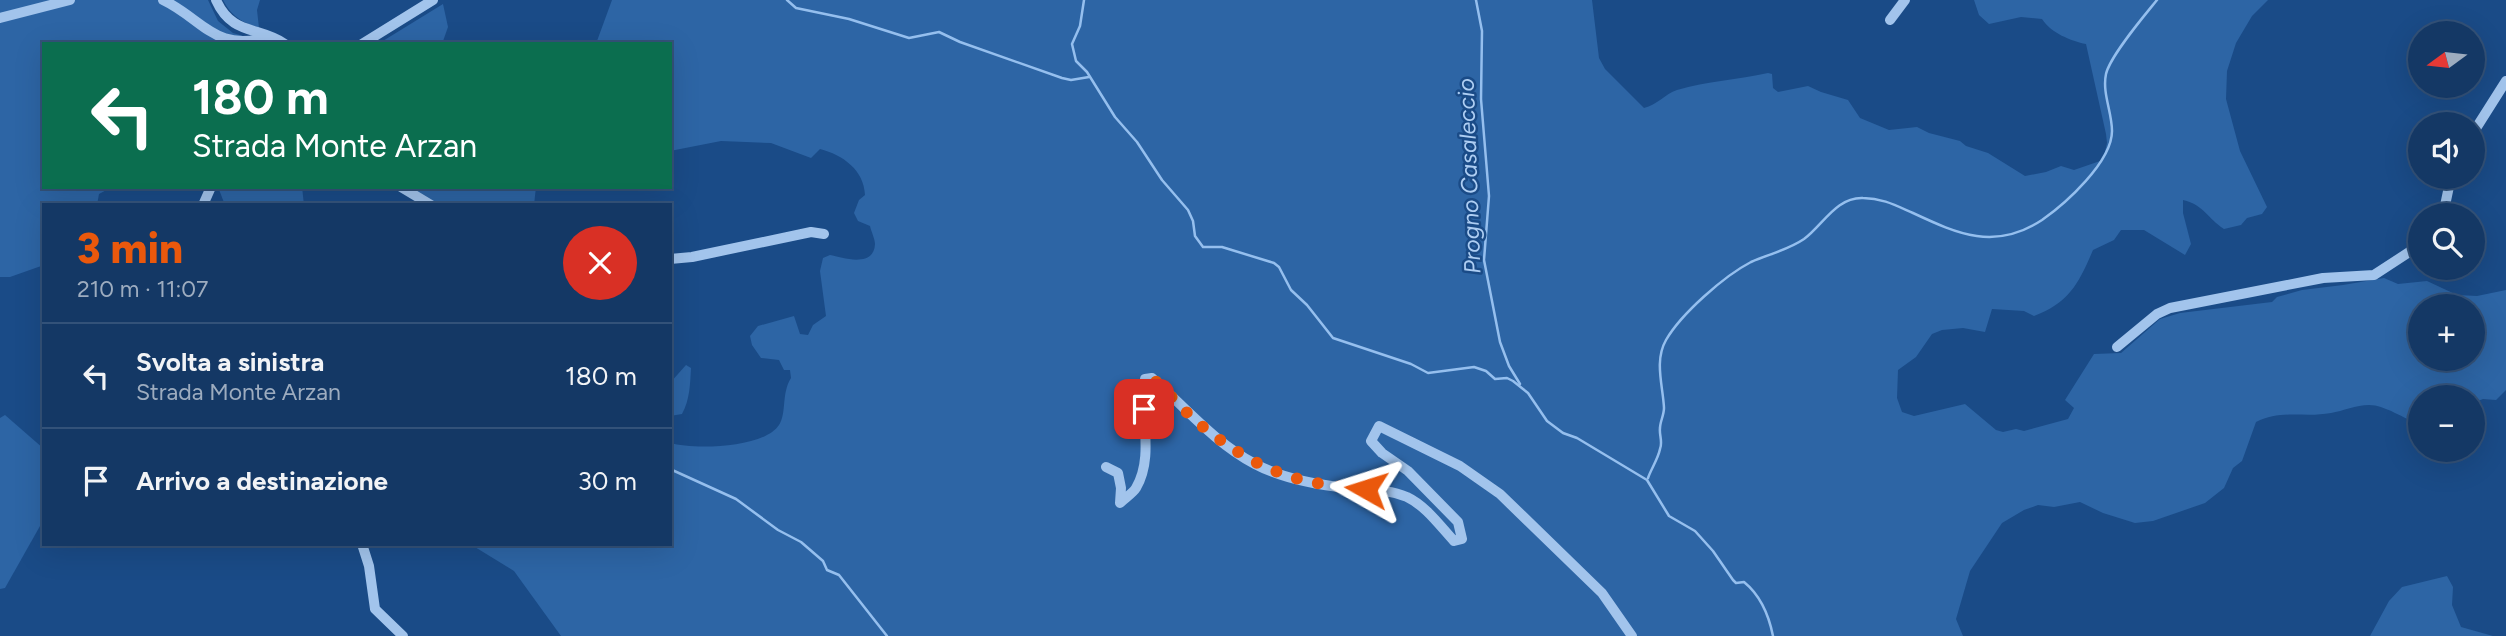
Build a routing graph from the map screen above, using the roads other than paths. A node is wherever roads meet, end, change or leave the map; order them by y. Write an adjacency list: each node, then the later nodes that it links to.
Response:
1 (70, 0): 6 (street)
2 (163, 0): 9 (street)
3 (216, 0): 8 (street)
4 (433, 0): 11 (street)
5 (1905, 0): 7 (street)
6 (0, 18)
7 (1890, 20)
8 (262, 40): 10 (street)
9 (240, 42)
10 (282, 42)
11 (365, 42)
12 (2506, 82): 13 (street)
13 (2485, 114)
14 (404, 189): 15 (street)
15 (428, 203)
16 (824, 234): 18 (street)
17 (2408, 253): 19 (street)
18 (672, 258)
19 (2117, 347)
20 (1106, 467): 23 (street)
21 (363, 546): 22 (street)
22 (403, 636)
23 (1632, 636)

